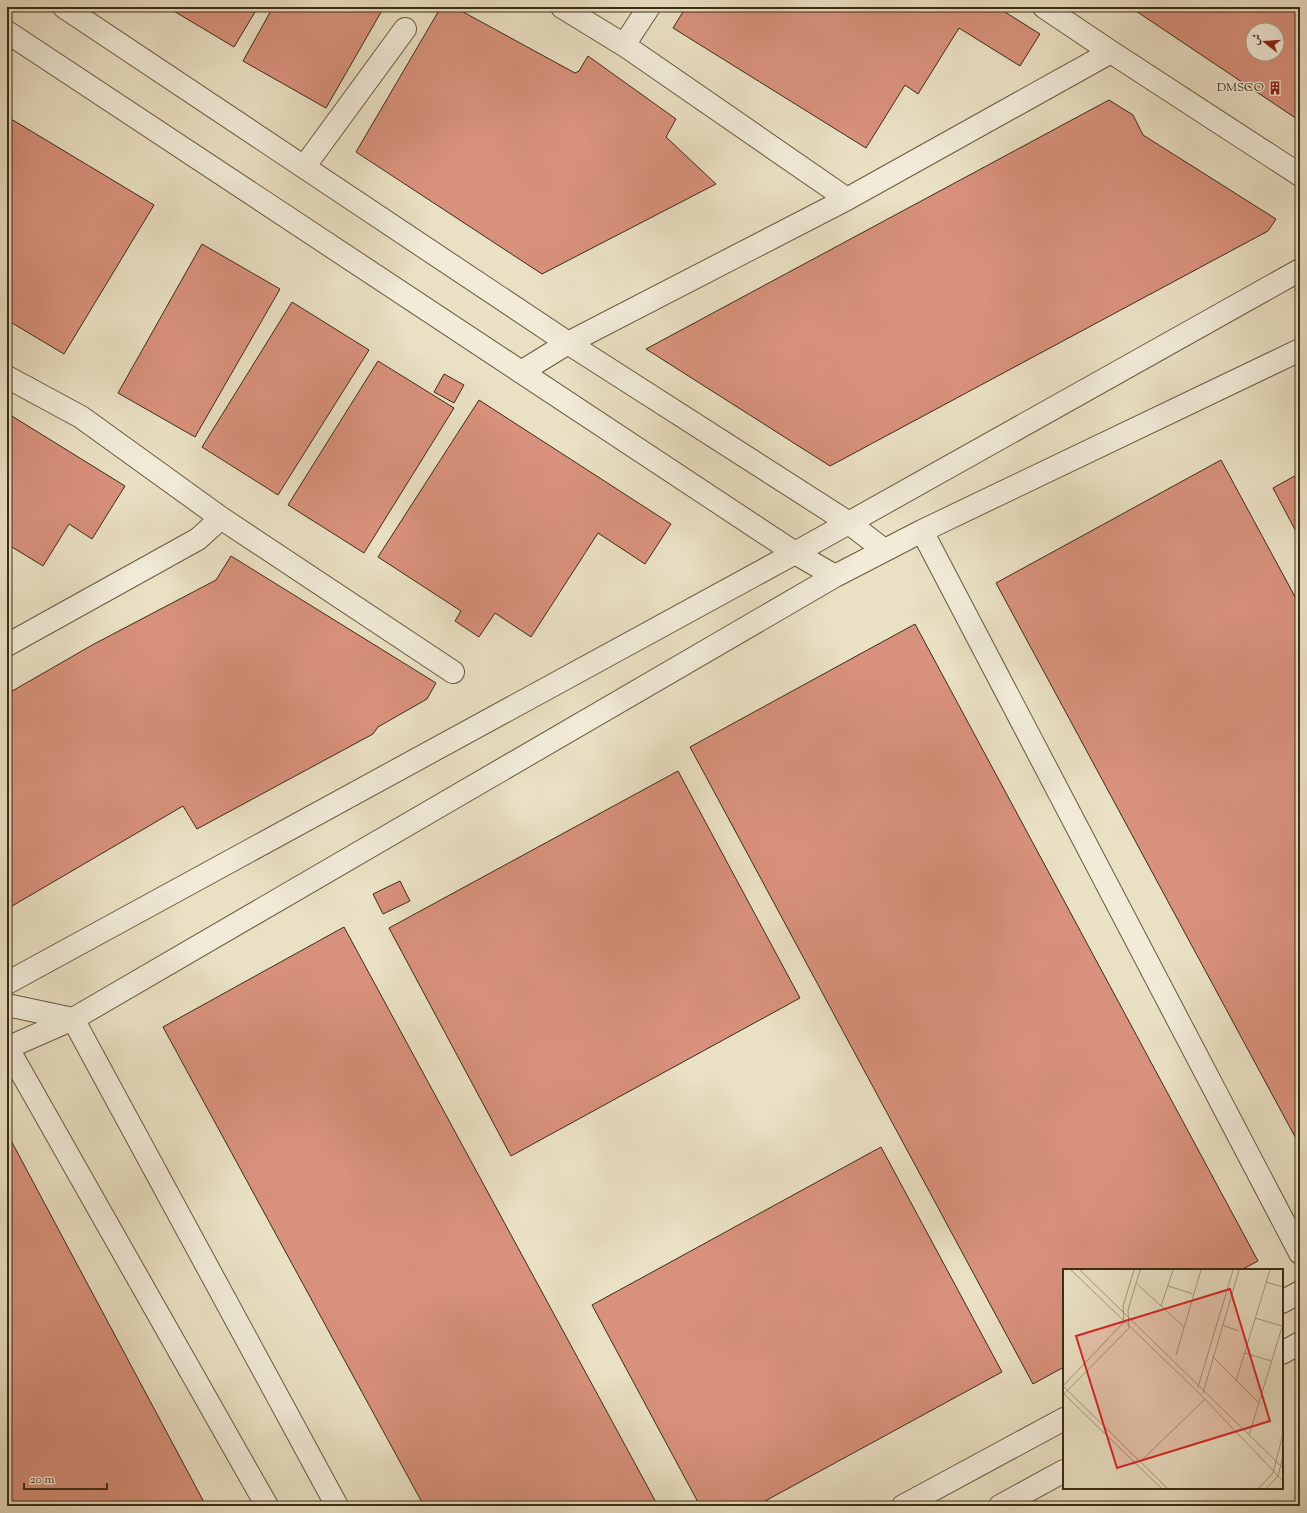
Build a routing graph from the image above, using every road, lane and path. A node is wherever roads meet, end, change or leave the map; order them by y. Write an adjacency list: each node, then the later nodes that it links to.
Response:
1 (64, 7): 9 (street)
2 (562, 7): 7 (street)
3 (649, 7): 7 (street)
4 (1044, 7): 8 (street)
5 (405, 29): 9 (street)
6 (7, 32): 15 (street)
7 (624, 45): 11 (street)
8 (1111, 52): 10 (street); 11 (street)
9 (304, 167): 13 (street)
10 (1300, 175)
11 (847, 199): 13 (street)
12 (1300, 270): 18 (street)
13 (568, 343): 15 (street); 18 (street)
14 (1300, 350): 19 (street)
15 (521, 372): 21 (street)
16 (7, 377): 17 (street)
17 (221, 518): 23 (street); 24 (street)
18 (848, 523): 20 (street); 21 (street)
19 (922, 531): 20 (street); 29 (street)
20 (884, 550): 22 (street)
21 (795, 553): 22 (street); 25 (street)
22 (835, 576): 27 (street)
23 (7, 645)
24 (453, 672)
25 (7, 983)
26 (7, 1005): 27 (street)
27 (73, 1019): 28 (street); 37 (street)
28 (7, 1047): 36 (street)
29 (1300, 1254)
30 (1300, 1292): 31 (street)
31 (1283, 1301)
32 (1300, 1343): 33 (street)
33 (1283, 1352)
34 (1063, 1420): 38 (street)
35 (1063, 1472): 39 (street)
36 (268, 1506)
37 (337, 1506)
38 (902, 1506)
39 (1000, 1506)

